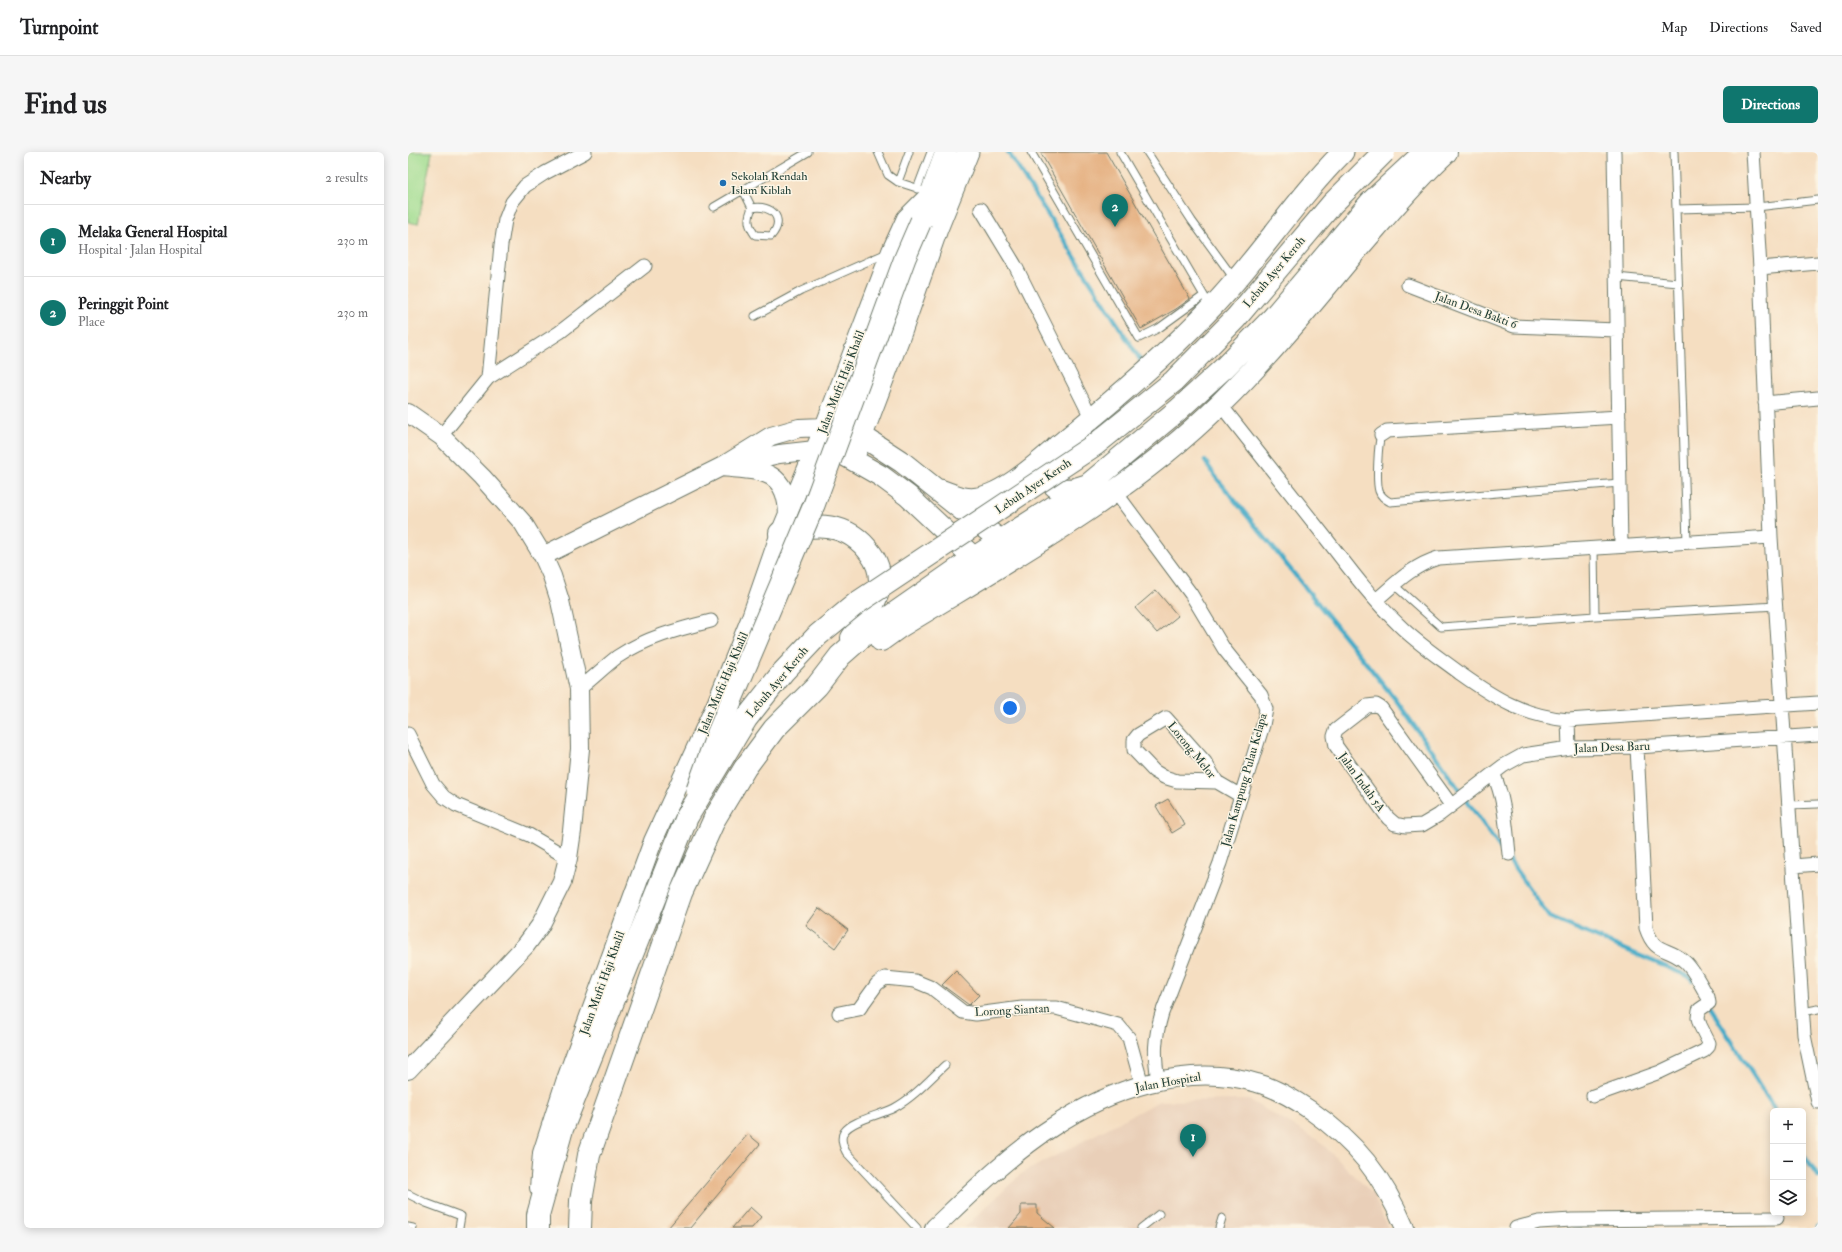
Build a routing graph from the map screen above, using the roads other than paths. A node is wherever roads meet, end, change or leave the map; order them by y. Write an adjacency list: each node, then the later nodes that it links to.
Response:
1 (585, 152): 38 (street)
2 (808, 152): 19 (lane)
3 (878, 152): 18 (lane)
4 (909, 152): 18 (lane)
5 (931, 152): 20 (lane)
6 (946, 152): 20 (main road, Jalan Mufti Haji Khalil)
7 (968, 152): 48 (main road)
8 (1031, 152): 35 (lane)
9 (1120, 152): 35 (lane)
10 (1147, 152): 32 (lane)
11 (1343, 152): 32 (main road)
12 (1384, 152): 87 (highway, Lebuh Ayer Keroh, bridge)
13 (1425, 152): 54 (highway)
14 (1446, 152): 41 (highway)
15 (1614, 152): 31 (street)
16 (1674, 152): 26 (lane)
17 (1753, 152): 23 (street)
18 (898, 182): 20 (lane)
19 (743, 190): 22 (lane); 24 (lane)
20 (924, 191): 27 (street, Jalan Mufti Haji Khalil); 87 (main road, bridge)
21 (1818, 200): 23 (lane)
22 (714, 207)
23 (1756, 207): 26 (lane); 30 (street)
24 (752, 208): 24 (lane)
25 (981, 209): 44 (street)
26 (1676, 209): 33 (lane)
27 (891, 251): 36 (lane); 45 (street, Jalan Mufti Haji Khalil)
28 (1818, 263): 30 (street)
29 (645, 266): 38 (street)
30 (1760, 268): 40 (street)
31 (1616, 277): 33 (lane); 37 (street)
32 (1235, 280): 35 (main road)
33 (1678, 283): 60 (lane)
34 (1408, 285): 37 (street, Jalan Desa Bakti 6)
35 (1208, 301): 44 (main road)
36 (756, 316)
37 (1617, 330): 43 (street)
38 (488, 378): 47 (street)
39 (1818, 398): 40 (street)
40 (1765, 403): 58 (street)
41 (1220, 404): 56 (highway); 66 (street)
42 (408, 413): 47 (street)
43 (1619, 417): 46 (street); 53 (street)
44 (1092, 419): 49 (main road)
45 (824, 427): 48 (main road); 50 (street, Jalan Mufti Haji Khalil); 52 (street)
46 (1381, 435): 53 (lane)
47 (441, 436): 63 (street)
48 (862, 436): 51 (main road); 55 (main road)
49 (1058, 446): 54 (highway); 55 (main road)
50 (815, 450): 51 (main road); 52 (street); 57 (street, Jalan Mufti Haji Khalil)
51 (853, 459): 64 (main road)
52 (721, 467): 57 (street); 63 (street)
53 (1620, 483): 61 (street)
54 (1088, 485): 59 (highway)
55 (940, 490): 59 (main road)
56 (1114, 490): 71 (highway); 83 (street, Jalan Kampung Pulau Kelapa)
57 (784, 524): 70 (highway); 104 (street, Jalan Mufti Haji Khalil)
58 (1771, 537): 60 (street); 67 (street)
59 (1001, 541): 64 (highway)
60 (1687, 542): 61 (street)
61 (1621, 546): 62 (street)
62 (1594, 548): 65 (street); 68 (lane)
63 (543, 556): 72 (street)
64 (974, 558): 70 (highway)
65 (1394, 585): 66 (street); 68 (lane)
66 (1376, 600): 75 (street)
67 (1777, 606): 68 (lane); 74 (street)
68 (1595, 616)
69 (712, 620): 72 (street)
70 (840, 656): 71 (highway)
71 (817, 686): 109 (highway)
72 (579, 688): 89 (street)
73 (1818, 703): 74 (street)
74 (1782, 705): 75 (street); 78 (street)
75 (1568, 720): 80 (street)
76 (408, 734): 89 (street)
77 (1818, 735): 78 (street, Jalan Desa Baru)
78 (1784, 737): 79 (street, Jalan Desa Baru); 86 (street)
79 (1638, 747): 80 (street, Jalan Desa Baru); 98 (street)
80 (1569, 748): 81 (street, Jalan Desa Baru)
81 (1493, 773): 84 (street, Jalan Desa Baru); 88 (street)
82 (1217, 782): 82 (street, Lorong Melor); 83 (street)
83 (1241, 796): 97 (street, Jalan Kampung Pulau Kelapa)
84 (1453, 803): 84 (street, Jalan Indah 5A)
85 (1818, 804): 86 (lane)
86 (1789, 805): 91 (street)
87 (687, 817): 104 (highway, Lebuh Ayer Keroh)
88 (1510, 854)
89 (568, 858): 96 (street)
90 (1818, 864): 91 (street)
91 (1793, 866): 93 (street)
92 (1818, 1009): 93 (lane)
93 (1803, 1012): 99 (street)
94 (839, 1013): 97 (street, Lorong Siantan)
95 (945, 1065): 110 (lane)
96 (408, 1070)
97 (1150, 1083): 111 (street, Jalan Hospital); 114 (street, Jalan Hospital)
98 (1593, 1096)
99 (1818, 1102)
100 (408, 1194): 108 (lane)
101 (1159, 1214): 112 (lane)
102 (1222, 1218): 113 (lane)
103 (1777, 1218): 105 (street)
104 (538, 1221)
105 (1621, 1223): 115 (street)
106 (408, 1227): 107 (lane)
107 (413, 1228)
108 (459, 1228)
109 (580, 1228)
110 (917, 1228)
111 (934, 1228)
112 (1141, 1228)
113 (1219, 1228)
114 (1405, 1228)
115 (1516, 1228)

